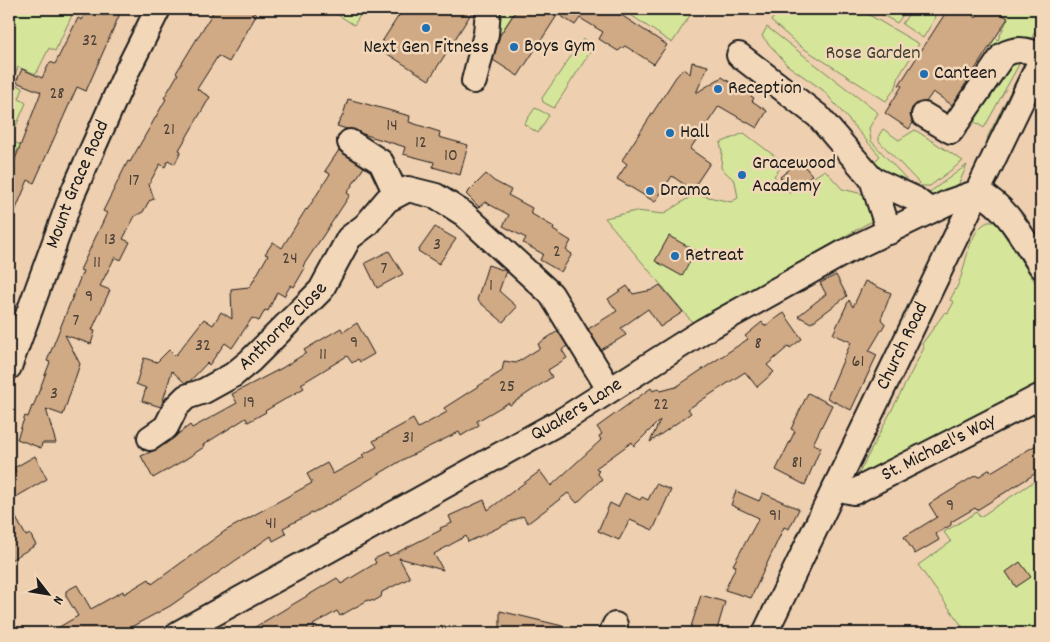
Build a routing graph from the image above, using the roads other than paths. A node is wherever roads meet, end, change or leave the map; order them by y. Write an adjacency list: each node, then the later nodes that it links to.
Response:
1 (158, 9): 17 (street, Mount Grace Road)
2 (488, 9): 6 (street)
3 (739, 54): 9 (street)
4 (1041, 55): 7 (street)
5 (1041, 60): 10 (street, Church Road)
6 (474, 81)
7 (924, 115)
8 (350, 142): 11 (street)
9 (872, 179): 12 (street); 13 (street)
10 (978, 192): 12 (street, Quakers Lane); 14 (street); 21 (street, Church Road)
11 (396, 194): 15 (street, Anthorne Close); 18 (street)
12 (930, 211): 13 (street, Quakers Lane)
13 (889, 232): 18 (street, Quakers Lane)
14 (1041, 266)
15 (304, 308): 16 (street); 20 (street, Anthorne Close)
16 (274, 358)
17 (9, 367)
18 (609, 390): 22 (street, Quakers Lane)
19 (1041, 396): 21 (street, St. Michael's Way)
20 (150, 438)
21 (835, 488): 23 (street, Church Road)
22 (179, 633)
23 (765, 633)

